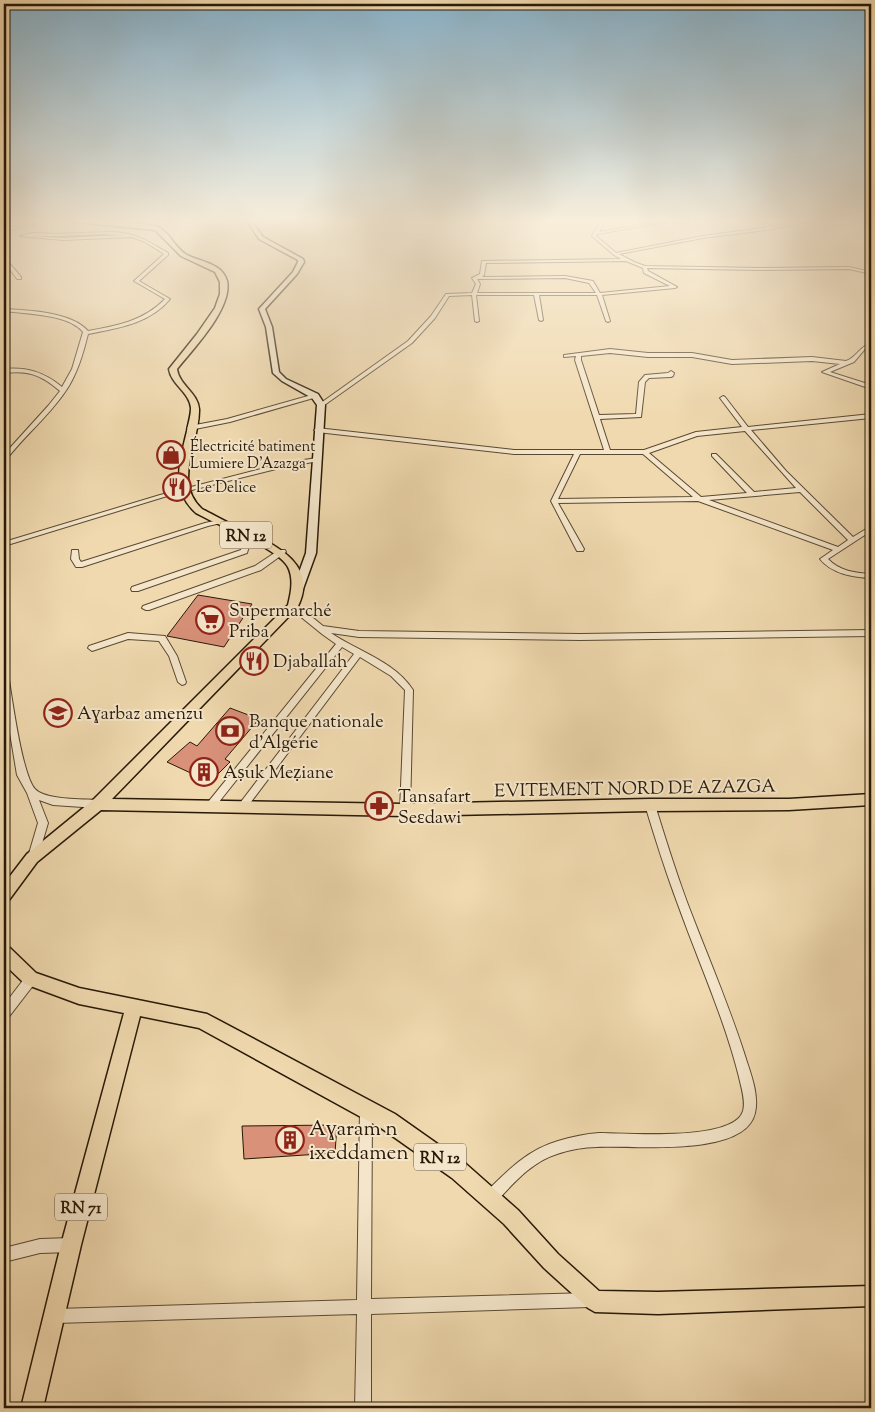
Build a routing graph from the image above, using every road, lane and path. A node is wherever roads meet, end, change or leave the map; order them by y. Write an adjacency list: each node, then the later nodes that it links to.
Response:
1 (143, 285): 16 (street)
2 (224, 285): 30 (main road)
3 (284, 285): 25 (street)
4 (478, 285): 8 (street)
5 (497, 285): 9 (street)
6 (593, 285): 11 (street)
7 (673, 285): 11 (street)
8 (474, 294): 9 (street); 14 (street); 27 (street)
9 (500, 294): 10 (street)
10 (536, 294): 11 (street); 13 (street)
11 (599, 294): 15 (street)
12 (4, 310): 16 (street)
13 (541, 320)
14 (477, 321)
15 (608, 321)
16 (85, 334): 24 (street)
17 (871, 344): 20 (street)
18 (566, 356): 19 (street)
19 (579, 356): 20 (street); 29 (street)
20 (846, 364): 23 (street)
21 (4, 372): 24 (street)
22 (670, 373): 29 (street)
23 (871, 387)
24 (63, 391): 37 (street)
25 (315, 396): 27 (street); 30 (street)
26 (723, 398): 31 (street)
27 (320, 405): 32 (street)
28 (871, 416): 31 (street)
29 (598, 417): 34 (street)
30 (190, 428): 40 (main road)
31 (744, 428): 35 (street); 39 (street)
32 (318, 430): 33 (street); 38 (street)
33 (578, 451): 34 (street); 43 (street)
34 (608, 452): 35 (street)
35 (645, 452): 42 (street)
36 (714, 455): 41 (street)
37 (4, 460)
38 (317, 460): 40 (street); 55 (street)
39 (801, 490): 41 (street); 47 (street)
40 (184, 491): 44 (main road, RN 12); 48 (street)
41 (752, 494): 42 (street)
42 (699, 499): 43 (street); 50 (street)
43 (554, 501): 49 (street)
44 (219, 522): 46 (main road, RN 12); 51 (street)
45 (871, 528): 47 (street)
46 (248, 536): 52 (main road, RN 12); 54 (street)
47 (852, 540): 50 (street)
48 (4, 544)
49 (580, 549)
50 (838, 549): 53 (street)
51 (75, 552)
52 (282, 552): 55 (main road, RN 12); 57 (street)
53 (871, 576)
54 (135, 589)
55 (298, 589): 56 (main road)
56 (293, 606): 58 (street); 67 (main road)
57 (146, 608)
58 (322, 629): 59 (street); 60 (street)
59 (871, 633)
60 (341, 643): 62 (street); 68 (street)
61 (92, 648): 64 (street)
62 (359, 653): 70 (street); 71 (street)
63 (4, 674): 65 (street)
64 (182, 682)
65 (32, 793): 67 (street); 72 (street)
66 (871, 800): 69 (main road, EVITEMENT NORD DE AZAZGA)
67 (98, 804): 68 (main road, EVITEMENT NORD DE AZAZGA); 72 (main road)
68 (212, 804): 70 (main road, EVITEMENT NORD DE AZAZGA)
69 (650, 805): 71 (main road, EVITEMENT NORD DE AZAZGA); 79 (street)
70 (242, 807): 71 (main road, EVITEMENT NORD DE AZAZGA)
71 (405, 810)
72 (32, 858): 73 (main road)
73 (4, 895)
74 (4, 953): 75 (main road, RN 12)
75 (31, 978): 76 (main road, RN 12); 77 (street)
76 (134, 1007): 78 (main road, RN 12); 80 (main road, RN 71)
77 (4, 1014)
78 (366, 1111): 79 (main road, RN 12); 84 (street)
79 (490, 1198): 83 (main road, RN 12)
80 (71, 1245): 81 (street); 85 (main road, RN 71)
81 (4, 1255)
82 (871, 1296): 83 (main road)
83 (595, 1300): 84 (street)
84 (365, 1309): 85 (street); 87 (street)
85 (56, 1316): 86 (main road, RN 71)
86 (32, 1408)
87 (363, 1408)

